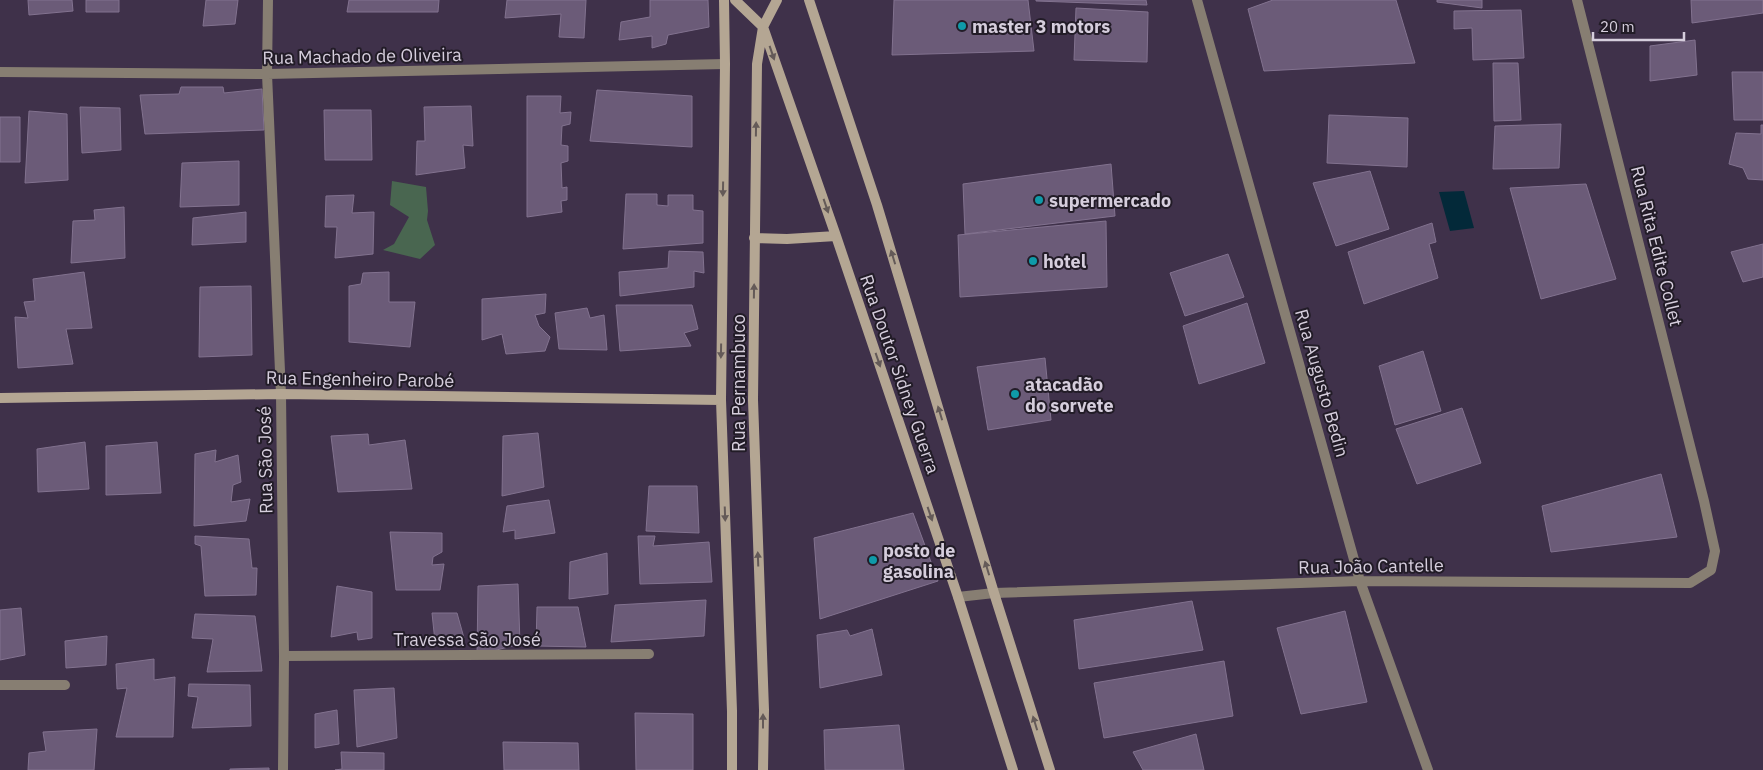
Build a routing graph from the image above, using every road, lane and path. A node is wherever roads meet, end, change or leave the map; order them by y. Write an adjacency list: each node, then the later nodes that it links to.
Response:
1 (268, 0): 11 (street, Rua São José)
2 (724, 0): 9 (main road, Rua Pernambuco)
3 (736, 0): 8 (main road, Rua Doutor Sidney Guerra)
4 (776, 0): 8 (main road, Rua Pernambuco)
5 (809, 0): 19 (main road, Rua Doutor Sidney Guerra, one-way to 5)
6 (1197, 0): 18 (street, Rua Augusto Bedin)
7 (1577, 0): 17 (street, Rua Rita Edite Collet)
8 (763, 27): 12 (main road, Rua Doutor Sidney Guerra, one-way to 12); 13 (main road, Rua Pernambuco, one-way to 8)
9 (725, 64): 11 (street, Rua Machado de Oliveira); 16 (main road, Rua Pernambuco, one-way to 16)
10 (0, 72): 11 (street, Rua Machado de Oliveira)
11 (267, 74): 14 (street, Rua São José)
12 (836, 236): 13 (main road); 20 (main road, Rua Doutor Sidney Guerra, one-way to 20)
13 (754, 238): 27 (main road, Rua Pernambuco, one-way to 13)
14 (281, 394): 15 (main road, Rua Engenheiro Parobé); 16 (main road, Rua Engenheiro Parobé); 22 (street, Rua São José)
15 (0, 398)
16 (721, 400): 26 (main road, Rua Pernambuco, one-way to 26)
17 (1704, 501): 18 (street, Rua João Cantelle)
18 (1360, 580): 19 (street, Rua João Cantelle); 30 (street, Rua Augusto Bedin)
19 (994, 593): 20 (street, Rua João Cantelle); 29 (main road, Rua Doutor Sidney Guerra, one-way to 19)
20 (958, 597): 28 (main road, Rua Doutor Sidney Guerra)
21 (649, 654): 22 (street, Travessa São José)
22 (284, 656): 25 (street, Rua São José)
23 (0, 685): 24 (street)
24 (65, 685)
25 (283, 770)
26 (732, 770)
27 (763, 770)
28 (1013, 770)
29 (1050, 770)
30 (1428, 770)

